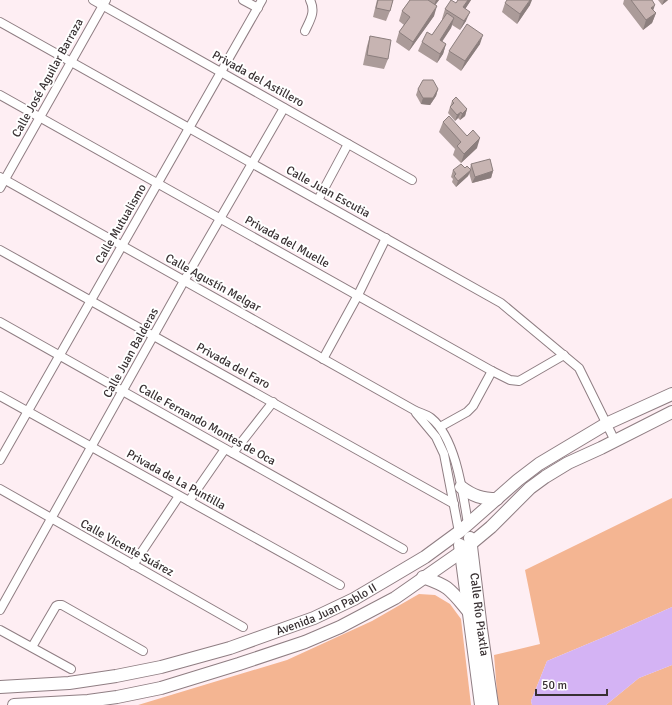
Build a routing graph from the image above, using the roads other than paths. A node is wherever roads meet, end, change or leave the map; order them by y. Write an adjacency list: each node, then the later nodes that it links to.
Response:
1 (93, 0): 5 (street, Privada del Astillero)
2 (243, 0): 6 (street)
3 (262, 0): 6 (street, Calle Mutualismo)
4 (310, 0): 8 (street)
5 (104, 3): 9 (street, Calle José Aguilar Barraza); 10 (street, Privada del Astillero)
6 (258, 8): 10 (street, Calle Mutualismo)
7 (0, 22): 9 (street, Calle Juan Escutia)
8 (304, 31)
9 (71, 62): 13 (street, Calle José Aguilar Barraza); 14 (street, Calle Juan Escutia)
10 (221, 72): 12 (street, Privada del Astillero); 14 (street, Calle Mutualismo)
11 (0, 95): 13 (street, Privada del Muelle)
12 (284, 108): 15 (street, Privada del Astillero); 16 (street, Calle Juan Balderas)
13 (40, 117): 17 (street, Calle José Aguilar Barraza); 19 (street, Privada del Muelle)
14 (189, 128): 16 (street, Calle Juan Escutia); 19 (street, Calle Mutualismo)
15 (348, 144): 18 (street, Privada del Astillero); 21 (street)
16 (252, 163): 21 (street, Calle Juan Escutia); 22 (street, Calle Juan Balderas)
17 (2, 179): 20 (street, Calle José Aguilar Barraza); 24 (street, Calle Agustín Melgar)
18 (412, 180)
19 (157, 184): 22 (street, Privada del Muelle); 24 (street, Calle Mutualismo)
20 (0, 188)
21 (318, 200): 23 (street, Calle Juan Escutia)
22 (220, 218): 26 (street, Calle Juan Balderas); 27 (street, Privada del Muelle)
23 (386, 238): 27 (street); 31 (street, Calle Juan Escutia)
24 (122, 246): 26 (street, Calle Agustín Melgar); 28 (street, Calle Mutualismo)
25 (0, 250): 28 (street, Privada del Faro)
26 (184, 281): 30 (street, Calle Juan Balderas); 33 (street, Calle Agustín Melgar)
27 (358, 295): 33 (street); 34 (street, Privada del Muelle)
28 (91, 300): 30 (street, Privada del Faro); 32 (street, Calle Mutualismo)
29 (0, 322): 32 (street, Calle Fernando Montes de Oca)
30 (154, 336): 35 (street, Calle Juan Balderas); 38 (street, Privada del Faro)
31 (564, 355): 34 (street, Privada del Muelle); 42 (street, Calle Juan Escutia)
32 (59, 356): 35 (street, Calle Fernando Montes de Oca); 40 (street, Calle Mutualismo)
33 (322, 359): 39 (street, Calle Agustín Melgar)
34 (492, 371): 43 (street)
35 (123, 391): 45 (street, Calle Juan Balderas); 46 (street, Calle Fernando Montes de Oca)
36 (672, 394): 42 (main road, Avenida Juan Pablo II)
37 (0, 396): 40 (street, Privada de La Puntilla)
38 (272, 402): 47 (street); 54 (street, Privada del Faro)
39 (414, 410): 43 (street, Calle Agustín Melgar); 54 (street, Calle Agustín Melgar)
40 (27, 412): 45 (street, Privada de La Puntilla); 48 (street, Calle Mutualismo)
41 (672, 412): 44 (main road, Avenida Juan Pablo II)
42 (606, 424): 44 (street); 52 (main road, Avenida Juan Pablo II)
43 (440, 427): 49 (street, Calle Agustín Melgar)
44 (614, 441): 57 (main road, Avenida Juan Pablo II)
45 (91, 447): 51 (street, Privada de La Puntilla); 55 (street, Calle Juan Balderas)
46 (225, 449): 47 (street, Calle Fernando Montes de Oca); 53 (street)
47 (233, 453): 58 (street, Calle Fernando Montes de Oca)
48 (0, 460)
49 (461, 488): 52 (main road); 56 (street, Calle Agustín Melgar)
50 (0, 489): 55 (street, Calle Vicente Suárez)
51 (180, 496): 53 (street, Privada de La Puntilla); 60 (street)
52 (497, 499): 56 (main road, Avenida Juan Pablo II)
53 (189, 501): 62 (street, Privada de La Puntilla)
54 (454, 504): 56 (street, Calle Agustín Melgar)
55 (51, 518): 60 (street, Calle Vicente Suárez); 63 (street, Calle Juan Balderas)
56 (464, 528): 57 (main road, Calle Río Piaxtla); 59 (main road, Calle Río Piaxtla); 68 (main road, Avenida Juan Pablo II)
57 (471, 543): 59 (main road, Avenida Juan Pablo II); 75 (main road, Calle Río Piaxtla)
58 (403, 549)
59 (461, 552): 61 (main road, Avenida Juan Pablo II); 64 (main road, Calle Río Piaxtla)
60 (133, 565): 65 (street, Calle Vicente Suárez)
61 (423, 577): 64 (main road); 70 (main road, Avenida Juan Pablo II)
62 (340, 585)
63 (0, 610)
64 (470, 613): 74 (main road, Calle Río Piaxtla)
65 (243, 627)
66 (0, 630): 67 (street)
67 (32, 647): 69 (street); 71 (street)
68 (230, 648): 70 (main road); 72 (main road, Avenida Juan Pablo II)
69 (143, 651)
70 (239, 664): 73 (main road, Avenida Juan Pablo II)
71 (71, 669)
72 (0, 687)
73 (14, 705)
74 (481, 705)
75 (492, 705)

